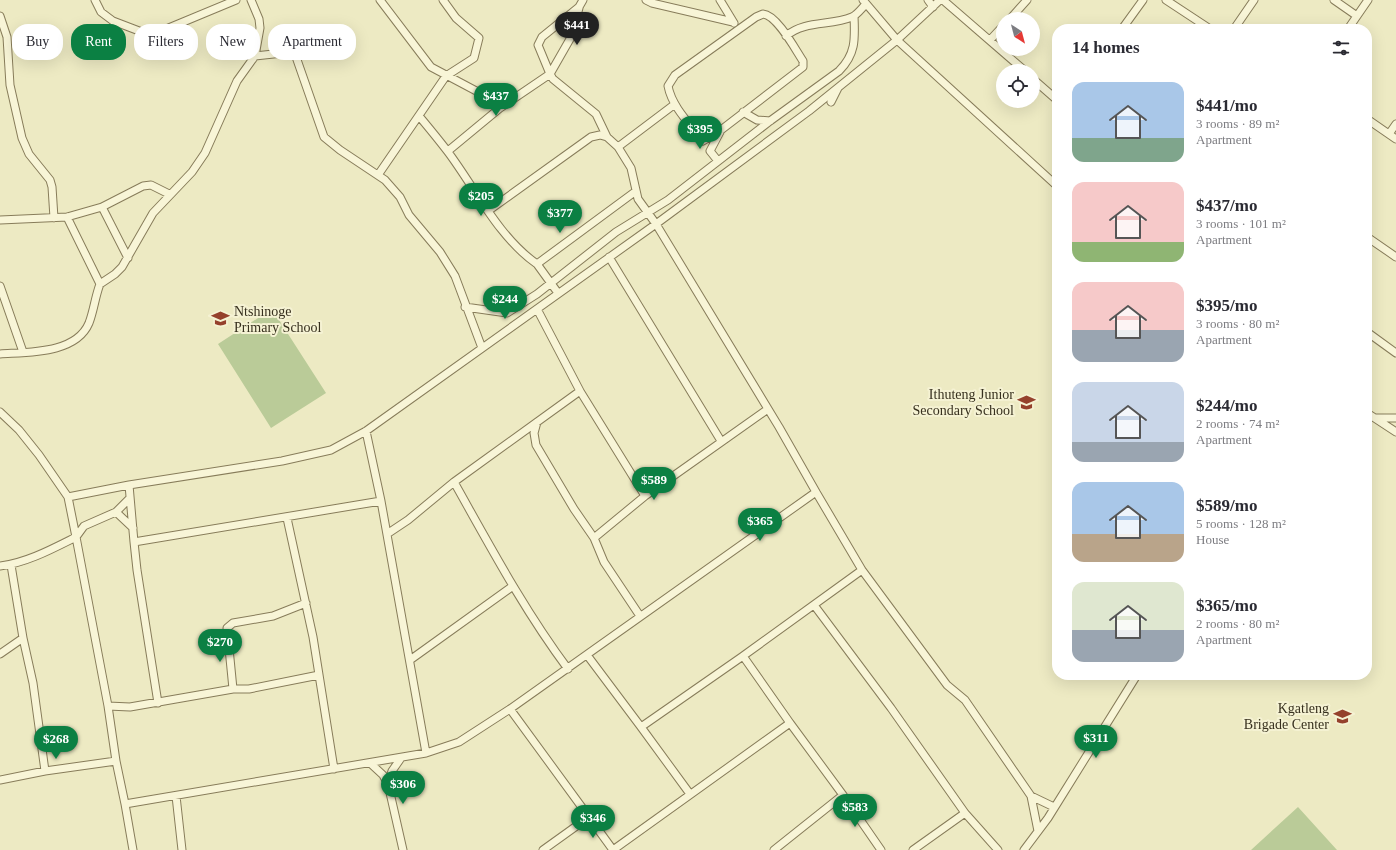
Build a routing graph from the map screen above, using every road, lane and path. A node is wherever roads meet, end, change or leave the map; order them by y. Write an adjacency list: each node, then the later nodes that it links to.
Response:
1 (95, 0): 2 (street)
2 (236, 0)
3 (251, 0): 25 (street)
4 (380, 0): 39 (street)
5 (443, 0): 39 (street)
6 (583, 0): 18 (street)
7 (646, 0): 24 (street)
8 (720, 0): 24 (street)
9 (928, 0): 19 (street)
10 (942, 0): 19 (street); 34 (street)
11 (1028, 0): 20 (street)
12 (1143, 0): 26 (street)
13 (1166, 0): 27 (street)
14 (1254, 0): 28 (street)
15 (1334, 0): 23 (street)
16 (1368, 0): 23 (street)
17 (864, 2): 22 (street); 33 (street)
18 (579, 7): 38 (street); 38 (street)
19 (933, 7): 33 (street)
20 (1017, 12)
21 (0, 16): 68 (street)
22 (854, 16): 32 (street); 48 (street)
23 (1357, 16): 29 (street)
24 (733, 22): 30 (street)
25 (260, 24)
26 (1126, 24)
27 (1202, 24)
28 (1237, 24)
29 (1351, 24)
30 (739, 29): 32 (street); 44 (street)
31 (996, 34): 34 (street)
32 (786, 36): 46 (street)
33 (897, 40): 41 (street); 61 (street)
34 (990, 40): 37 (street)
35 (260, 55): 60 (street)
36 (252, 60): 63 (street)
37 (1017, 64)
38 (550, 74): 45 (street); 53 (street)
39 (446, 76): 45 (street); 47 (street)
40 (1040, 84): 42 (street)
41 (839, 86): 43 (street); 70 (street)
42 (1052, 95)
43 (831, 102)
44 (675, 104): 55 (street); 56 (street)
45 (500, 108): 57 (street)
46 (743, 112): 48 (street); 51 (street)
47 (419, 116): 57 (street); 60 (street)
48 (770, 121): 59 (street)
49 (1372, 122): 52 (street)
50 (1396, 124): 52 (street)
51 (721, 130): 55 (street); 58 (street)
52 (1389, 134): 54 (street)
53 (607, 137): 56 (street); 65 (street)
54 (1396, 139)
55 (703, 141): 58 (street)
56 (618, 147): 62 (street)
57 (448, 151): 65 (street)
58 (710, 151): 59 (street)
59 (718, 161): 66 (street)
60 (378, 175): 80 (street)
61 (1052, 181)
62 (636, 191): 66 (street); 75 (street)
63 (169, 194): 64 (street); 74 (street)
64 (102, 206): 67 (street); 74 (street)
65 (488, 211): 75 (street)
66 (647, 212): 70 (street); 76 (street)
67 (67, 217): 68 (street); 77 (street)
68 (54, 218): 69 (street)
69 (0, 220)
70 (656, 224): 72 (street); 88 (street)
71 (1372, 240): 73 (street)
72 (609, 257): 79 (street); 96 (street)
73 (1396, 257)
74 (128, 258): 77 (street)
75 (537, 264): 76 (street)
76 (550, 283): 79 (street); 80 (street)
77 (100, 284): 85 (street)
78 (0, 286): 85 (street)
79 (558, 294): 81 (street)
80 (465, 307): 83 (street)
81 (538, 309): 83 (street); 87 (street)
82 (1372, 335): 84 (street)
83 (482, 348): 94 (street)
84 (1395, 350)
85 (23, 352): 86 (street)
86 (0, 354)
87 (580, 391): 93 (street); 100 (street)
88 (768, 409): 96 (street); 99 (street)
89 (0, 412): 101 (street)
90 (1372, 416): 91 (street)
91 (1375, 418): 92 (street); 95 (street)
92 (1396, 418)
93 (537, 422): 97 (street); 109 (street)
94 (366, 431): 98 (street); 103 (street)
95 (1396, 432)
96 (721, 441): 100 (street)
97 (454, 482): 107 (street); 114 (street)
98 (129, 485): 101 (street); 102 (street)
99 (816, 492): 113 (street); 117 (street)
100 (645, 496): 109 (street)
101 (68, 497): 108 (street)
102 (130, 498): 104 (street); 106 (street)
103 (381, 501): 105 (street); 107 (street)
104 (116, 512): 106 (street); 108 (street)
105 (287, 518): 110 (street); 115 (street)
106 (133, 528): 110 (street)
107 (387, 534): 122 (street)
108 (76, 537): 111 (street); 128 (street)
109 (594, 538): 117 (street)
110 (134, 542): 127 (street)
111 (11, 565): 112 (street); 118 (street)
112 (0, 566)
113 (862, 570): 116 (street); 143 (street)
114 (513, 586): 122 (street); 123 (street)
115 (306, 602): 124 (street); 126 (street)
116 (814, 605): 121 (street); 146 (street)
117 (640, 616): 120 (street)
118 (23, 638): 119 (street); 137 (street)
119 (0, 654)
120 (587, 655): 123 (street); 131 (street)
121 (743, 656): 130 (street); 131 (street)
122 (410, 660): 132 (street)
123 (568, 669): 129 (street)
124 (319, 676): 126 (street); 136 (street)
125 (1134, 680): 145 (street)
126 (233, 689): 127 (street)
127 (158, 702): 128 (street)
128 (108, 706): 134 (street)
129 (510, 709): 132 (street); 147 (street)
130 (790, 723): 140 (street); 141 (street)
131 (641, 727): 140 (street)
132 (426, 753): 133 (street)
133 (401, 758): 135 (street); 139 (street)
134 (116, 760): 137 (street); 144 (street)
135 (370, 763): 136 (street); 139 (street)
136 (334, 769): 142 (street)
137 (45, 771): 138 (street)
138 (0, 780)
139 (388, 784): 151 (street)
140 (690, 794): 153 (street)
141 (843, 795): 154 (street); 155 (street)
142 (176, 796): 144 (street); 150 (street)
143 (1031, 796): 145 (street); 148 (street)
144 (125, 804): 149 (street)
145 (1054, 807): 148 (street)
146 (965, 813): 156 (street); 157 (street)
147 (589, 817): 152 (street); 153 (street)
148 (1038, 831): 158 (street)
149 (133, 850)
150 (182, 850)
151 (403, 850)
152 (543, 850)
153 (613, 850)
154 (774, 850)
155 (880, 850)
156 (912, 850)
157 (998, 850)
158 (1024, 850)

